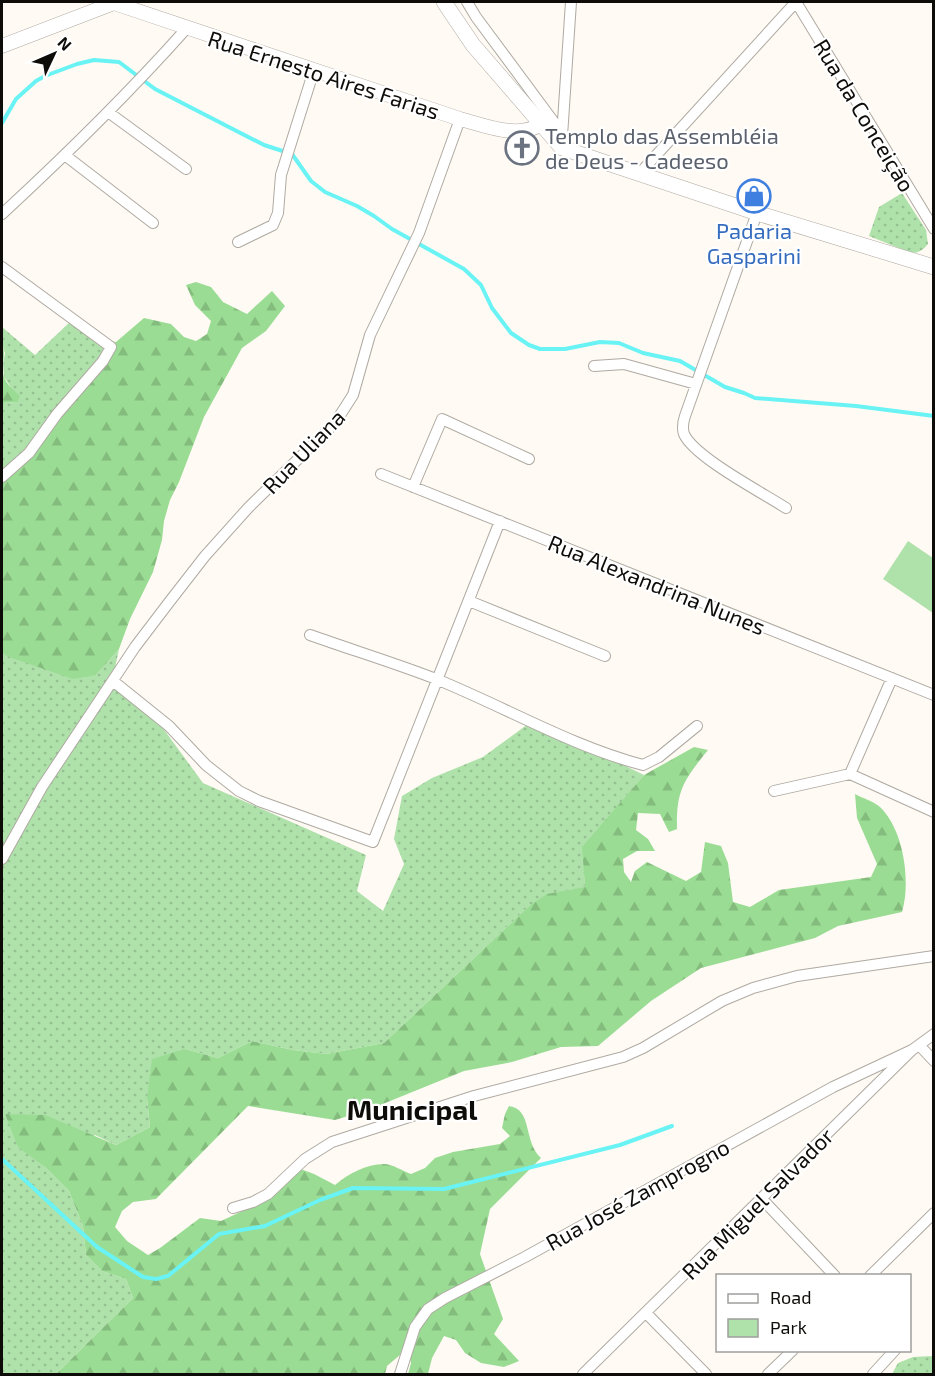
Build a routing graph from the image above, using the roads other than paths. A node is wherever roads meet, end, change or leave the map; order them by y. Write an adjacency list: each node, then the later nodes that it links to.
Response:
1 (111, 2): 6 (street, Rua Ernesto Aires Farias); 7 (street)
2 (444, 2): 11 (main road)
3 (467, 2): 12 (street)
4 (571, 2): 12 (street)
5 (796, 2): 15 (street); 19 (street, Rua da Conceição)
6 (186, 29): 8 (street, Rua Ernesto Aires Farias); 9 (street)
7 (2, 46)
8 (314, 70): 10 (street, Rua Ernesto Aires Farias); 20 (street)
9 (108, 112): 13 (street); 14 (street)
10 (460, 119): 11 (street, Rua Ernesto Aires Farias); 36 (street, Rua Uliana)
11 (541, 124): 12 (main road)
12 (562, 140): 15 (main road)
13 (66, 156): 17 (street); 18 (street)
14 (186, 169)
15 (639, 174): 16 (main road)
16 (757, 213): 22 (main road); 24 (street)
17 (2, 214)
18 (153, 223)
19 (933, 228)
20 (238, 242)
21 (2, 267): 27 (street)
22 (933, 267)
23 (594, 366): 24 (street)
24 (699, 376): 29 (street)
25 (529, 459): 28 (street)
26 (381, 474): 28 (street, Rua Alexandrina Nunes)
27 (2, 477)
28 (413, 487): 30 (street, Rua Alexandrina Nunes)
29 (786, 508)
30 (500, 521): 31 (street); 34 (street, Rua Alexandrina Nunes)
31 (469, 601): 33 (street); 35 (street)
32 (310, 635): 35 (street)
33 (605, 657)
34 (892, 678): 37 (street, Rua Alexandrina Nunes); 39 (street)
35 (436, 679): 36 (street); 38 (street)
36 (113, 681): 42 (street, Rua Uliana)
37 (933, 695)
38 (697, 726)
39 (850, 774): 40 (street); 41 (street)
40 (774, 791)
41 (933, 812)
42 (2, 859)
43 (933, 956): 48 (street)
44 (933, 1034): 45 (street, Rua Miguel Salvador)
45 (915, 1047): 46 (street); 47 (street, Rua Miguel Salvador); 55 (street, Rua José Zamprogno)
46 (933, 1061)
47 (761, 1198): 50 (street); 52 (street, Rua Miguel Salvador)
48 (233, 1208)
49 (933, 1213): 51 (street)
50 (834, 1274)
51 (871, 1274)
52 (646, 1313): 56 (street, Rua Miguel Salvador); 57 (street)
53 (791, 1352): 58 (street)
54 (893, 1352): 59 (street)
55 (400, 1374)
56 (583, 1374)
57 (705, 1374)
58 (768, 1374)
59 (873, 1374)

